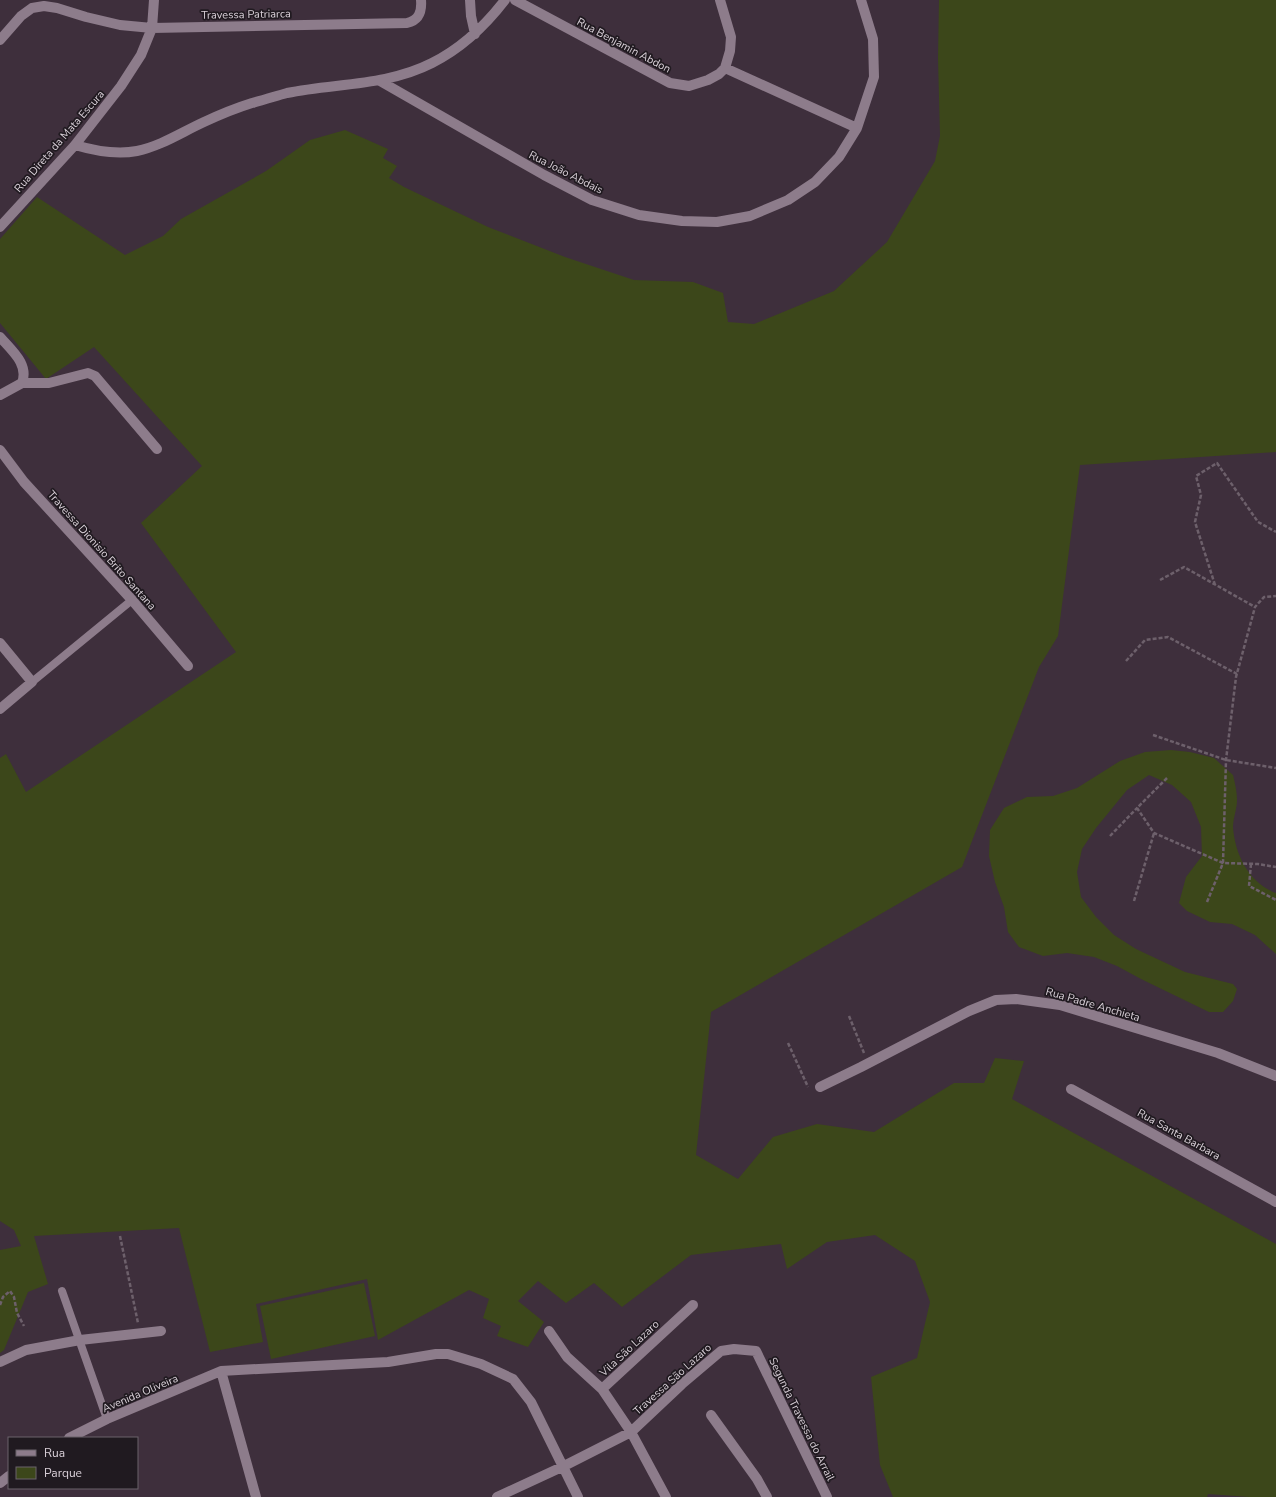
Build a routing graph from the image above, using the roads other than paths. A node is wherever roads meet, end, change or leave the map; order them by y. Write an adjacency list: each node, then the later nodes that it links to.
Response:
1 (154, 0): 8 (street, Rua Direta da Mata Escura)
2 (421, 0): 8 (street, Travessa Patriarca)
3 (470, 0): 9 (street)
4 (505, 0): 9 (street)
5 (515, 0): 11 (street, Rua Benjamin Abdon)
6 (720, 0): 11 (street)
7 (861, 0): 13 (street, Rua João Abdais)
8 (152, 28): 10 (street, Travessa Patriarca); 14 (street, Rua Direta da Mata Escura)
9 (475, 34): 12 (street)
10 (0, 40)
11 (725, 68): 13 (street)
12 (380, 81): 13 (street, Rua João Abdais); 14 (street)
13 (857, 128)
14 (75, 146): 15 (street, Rua Direta da Mata Escura)
15 (0, 227)
16 (0, 337): 17 (street)
17 (22, 383): 18 (street); 19 (street)
18 (0, 395)
19 (157, 448)
20 (0, 450): 21 (street, Travessa Dionisio Brito Santana)
21 (132, 600): 23 (street, Travessa Dionisio Brito Santana); 24 (lane)
22 (0, 643): 24 (street)
23 (188, 666)
24 (32, 682): 25 (street)
25 (0, 709)
26 (1276, 1076): 27 (street, Rua Padre Anchieta)
27 (820, 1087)
28 (1071, 1089): 29 (street, Rua Santa Barbara)
29 (1276, 1202)
30 (62, 1291): 34 (lane)
31 (693, 1305): 38 (street, Vila São Lazaro)
32 (161, 1331): 34 (street)
33 (548, 1331): 38 (street)
34 (80, 1340): 36 (street); 40 (lane)
35 (756, 1351): 41 (street, Travessa São Lazaro); 51 (street, Segunda Travessa do Arrail)
36 (0, 1362)
37 (221, 1371): 40 (street, Avenida Oliveira); 43 (street, Avenida Oliveira); 46 (street)
38 (602, 1389): 41 (street, Vila São Lazaro)
39 (711, 1415): 50 (street)
40 (107, 1419): 42 (street, Avenida Oliveira)
41 (631, 1432): 43 (street, Travessa São Lazaro); 49 (street, Vila São Lazaro)
42 (70, 1437)
43 (564, 1466): 47 (street, Travessa São Lazaro); 48 (street, Avenida Oliveira)
44 (8, 1477): 45 (street)
45 (0, 1483)
46 (256, 1497)
47 (496, 1497)
48 (578, 1497)
49 (666, 1497)
50 (767, 1497)
51 (827, 1497)

